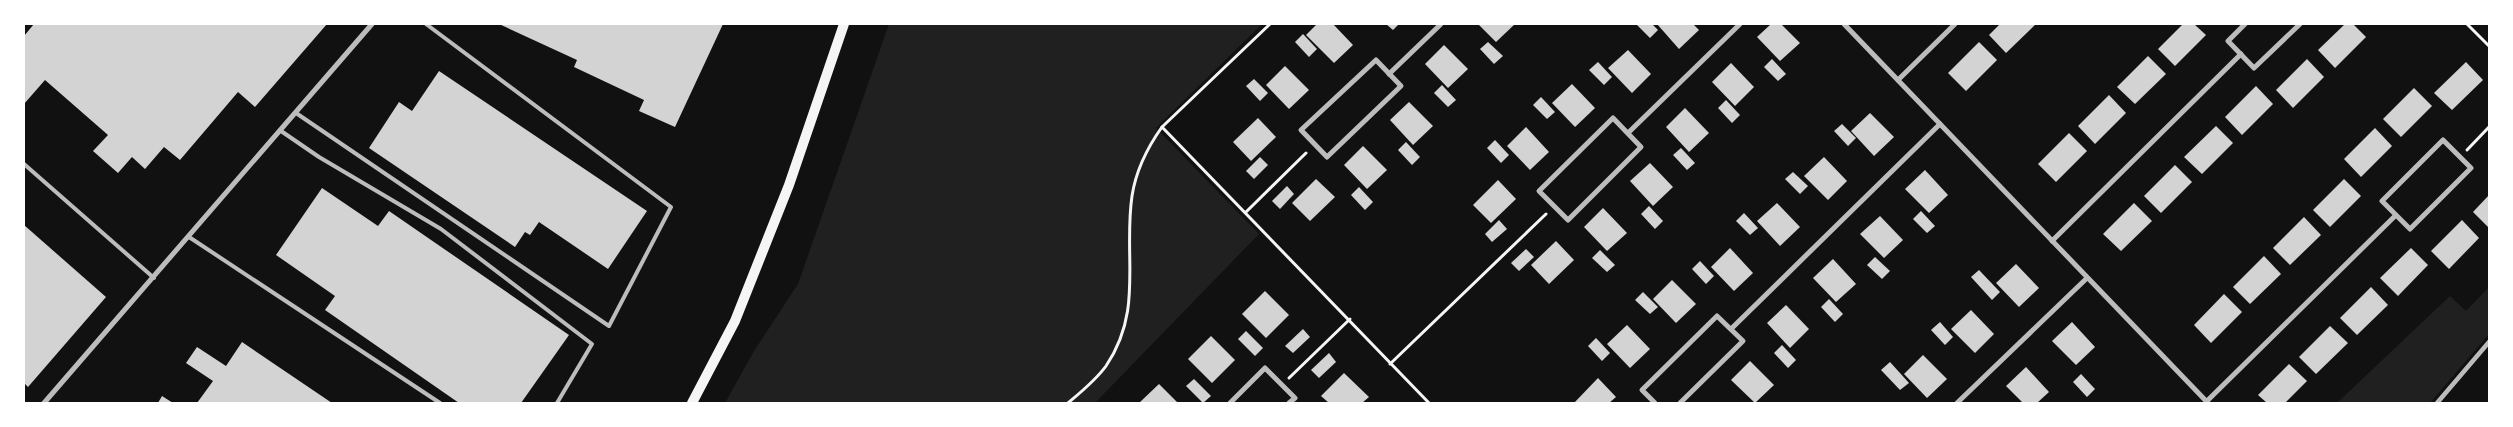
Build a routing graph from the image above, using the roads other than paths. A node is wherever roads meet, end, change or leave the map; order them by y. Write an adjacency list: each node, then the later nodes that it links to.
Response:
1 (372, 24): 13 (street)
2 (426, 24): 13 (lane)
3 (844, 24): 29 (main road)
4 (1441, 24): 11 (street)
5 (1740, 24): 16 (street)
6 (1844, 24): 12 (street)
7 (1955, 24): 12 (street)
8 (2245, 24): 10 (street)
9 (2300, 24): 10 (street)
10 (2241, 54): 20 (street)
11 (1390, 74): 11 (street)
12 (1898, 80): 14 (street)
13 (296, 113): 15 (street)
14 (1940, 124): 20 (street); 23 (street)
15 (281, 131): 19 (street); 28 (lane)
16 (1628, 133): 16 (street)
17 (24, 164): 21 (lane)
18 (2396, 215): 18 (street); 25 (street)
19 (189, 237): 21 (street); 27 (lane)
20 (2052, 241): 22 (street)
21 (154, 278): 26 (street)
22 (2087, 278): 25 (street); 34 (street)
23 (1731, 329): 32 (street); 33 (street)
24 (2489, 342): 35 (street)
25 (2207, 402)
26 (44, 403)
27 (440, 403)
28 (556, 403)
29 (692, 403)
30 (1230, 403): 31 (street)
31 (1290, 403)
32 (1655, 403)
33 (1680, 403)
34 (1958, 403)
35 (2437, 403)

